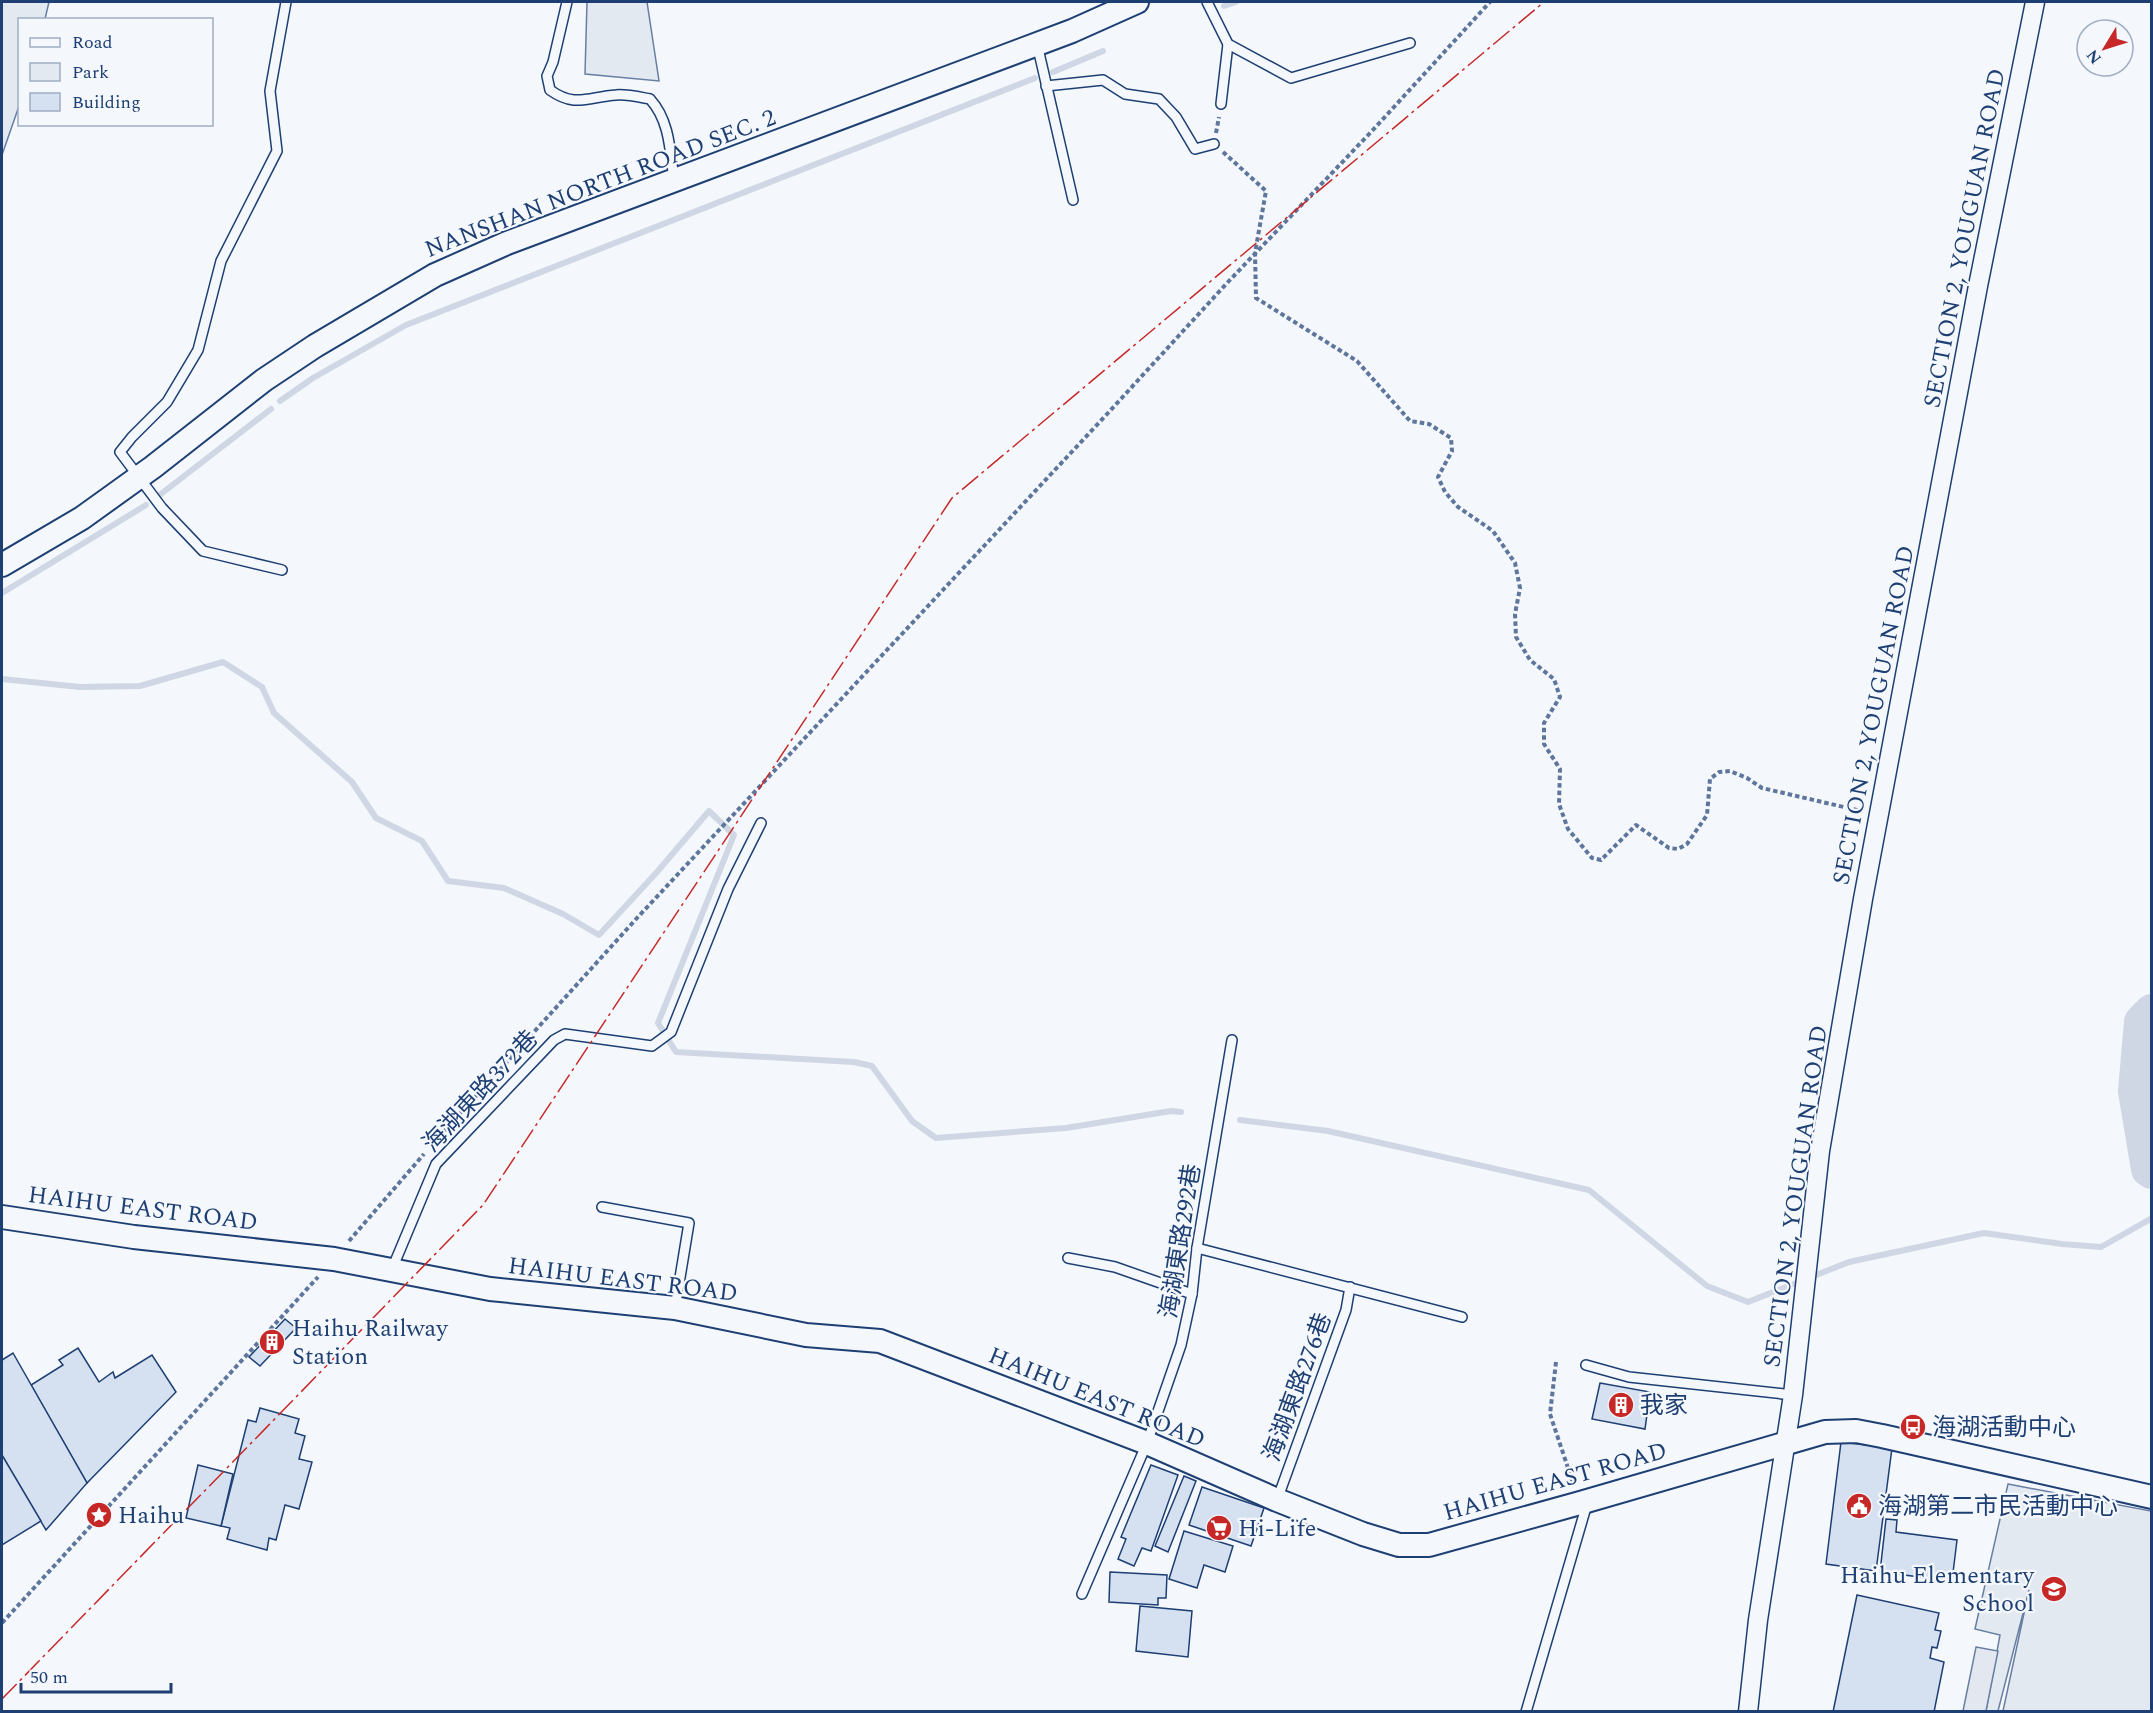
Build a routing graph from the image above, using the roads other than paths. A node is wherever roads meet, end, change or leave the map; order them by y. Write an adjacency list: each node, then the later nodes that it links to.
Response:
1 (286, 2): 14 (lane)
2 (567, 2): 12 (lane)
3 (1137, 2): 7 (street, NANSHAN NORTH ROAD SEC. 2)
4 (1207, 2): 8 (lane)
5 (2035, 2): 29 (street, SECTION 2, YOUGUAN ROAD)
6 (1410, 43): 8 (lane)
7 (1037, 44): 9 (lane); 12 (street, NANSHAN NORTH ROAD SEC. 2)
8 (1228, 44): 10 (lane)
9 (1046, 86): 11 (lane); 13 (lane)
10 (1221, 104)
11 (1214, 144)
12 (674, 180): 14 (street, NANSHAN NORTH ROAD SEC. 2)
13 (1073, 200)
14 (139, 477): 15 (street, NANSHAN NORTH ROAD SEC. 2); 16 (lane)
15 (2, 565)
16 (282, 570)
17 (761, 823): 23 (lane, 海湖東路372巷)
18 (1232, 1040): 21 (lane, 海湖東路292巷)
19 (602, 1207): 26 (lane)
20 (2, 1217): 23 (street, HAIHU EAST ROAD)
21 (1197, 1248): 24 (lane, 海湖東路276巷); 25 (lane, 海湖東路292巷)
22 (1068, 1258): 25 (lane)
23 (392, 1269): 26 (street, HAIHU EAST ROAD)
24 (1350, 1287): 27 (lane, 海湖東路276巷); 33 (lane, 海湖東路276巷)
25 (1192, 1294): 31 (lane, 海湖東路292巷)
26 (675, 1308): 31 (street, HAIHU EAST ROAD)
27 (1462, 1317)
28 (1586, 1365): 29 (lane)
29 (1793, 1395): 30 (street, SECTION 2, YOUGUAN ROAD)
30 (1784, 1442): 32 (street, HAIHU EAST ROAD); 34 (street, HAIHU EAST ROAD); 37 (street, SECTION 2, YOUGUAN ROAD)
31 (1147, 1443): 33 (street, HAIHU EAST ROAD); 35 (lane, 海湖東路292巷)
32 (2151, 1497)
33 (1277, 1500): 34 (street, HAIHU EAST ROAD)
34 (1584, 1502): 36 (lane)
35 (1082, 1594)
36 (1526, 1712)
37 (1748, 1712)

